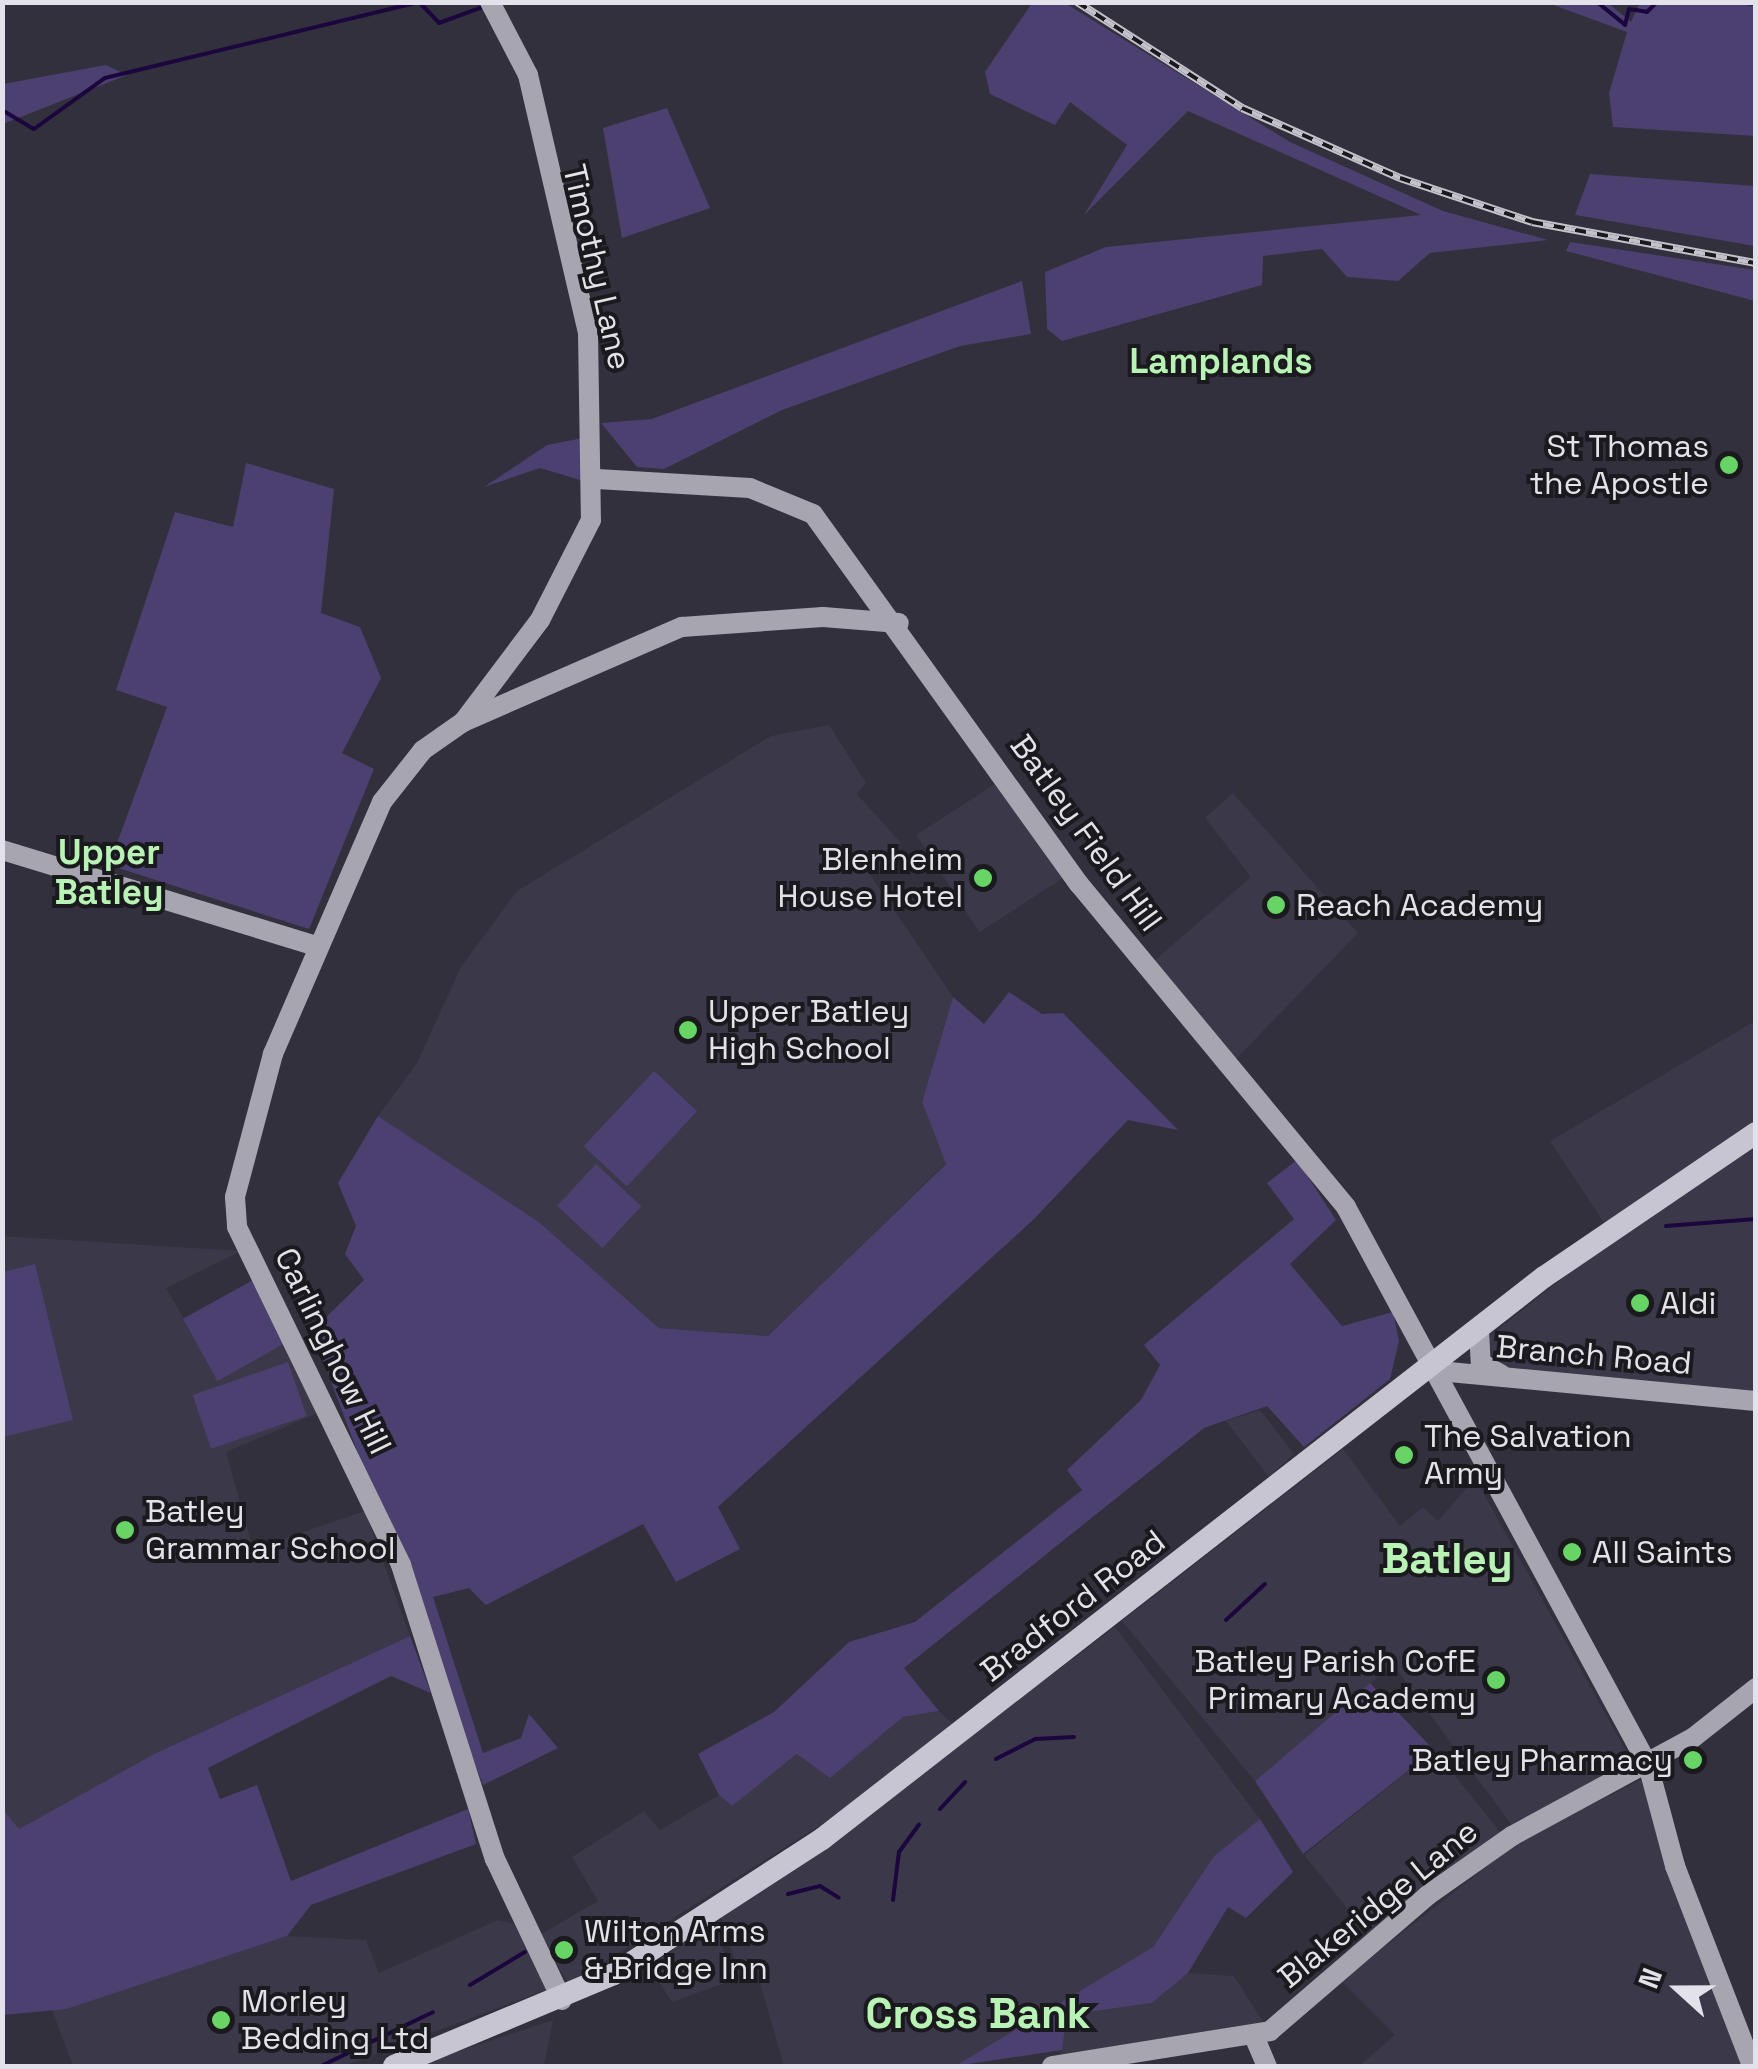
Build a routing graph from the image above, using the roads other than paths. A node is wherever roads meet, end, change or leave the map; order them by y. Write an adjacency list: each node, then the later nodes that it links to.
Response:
1 (495, 9): 2 (street, Timothy Lane)
2 (595, 428): 3 (street, Timothy Lane); 4 (street)
3 (597, 478): 4 (street, Batley Field Hill); 6 (street, Timothy Lane)
4 (632, 481): 5 (street, Batley Field Hill)
5 (899, 623): 6 (street); 11 (street, Batley Field Hill)
6 (463, 722): 8 (street, Timothy Lane)
7 (2, 850): 8 (street)
8 (316, 946): 16 (street, Carlinghow Hill)
9 (1756, 1133): 10 (main road, Bradford Road)
10 (1479, 1330): 11 (main road, Bradford Road); 12 (street)
11 (1428, 1370): 12 (street, Branch Road); 15 (street, Batley Field Hill); 16 (main road, Bradford Road)
12 (1511, 1379): 13 (street, Branch Road)
13 (1756, 1401)
14 (1756, 1688): 15 (street, Blakeridge Lane)
15 (1648, 1765): 17 (street, Blakeridge Lane); 21 (street, Batley Field Hill)
16 (562, 2000): 18 (main road, Bradford Road)
17 (1254, 2036): 19 (street); 20 (street)
18 (394, 2066)
19 (1052, 2066)
20 (1267, 2066)
21 (1752, 2066)

